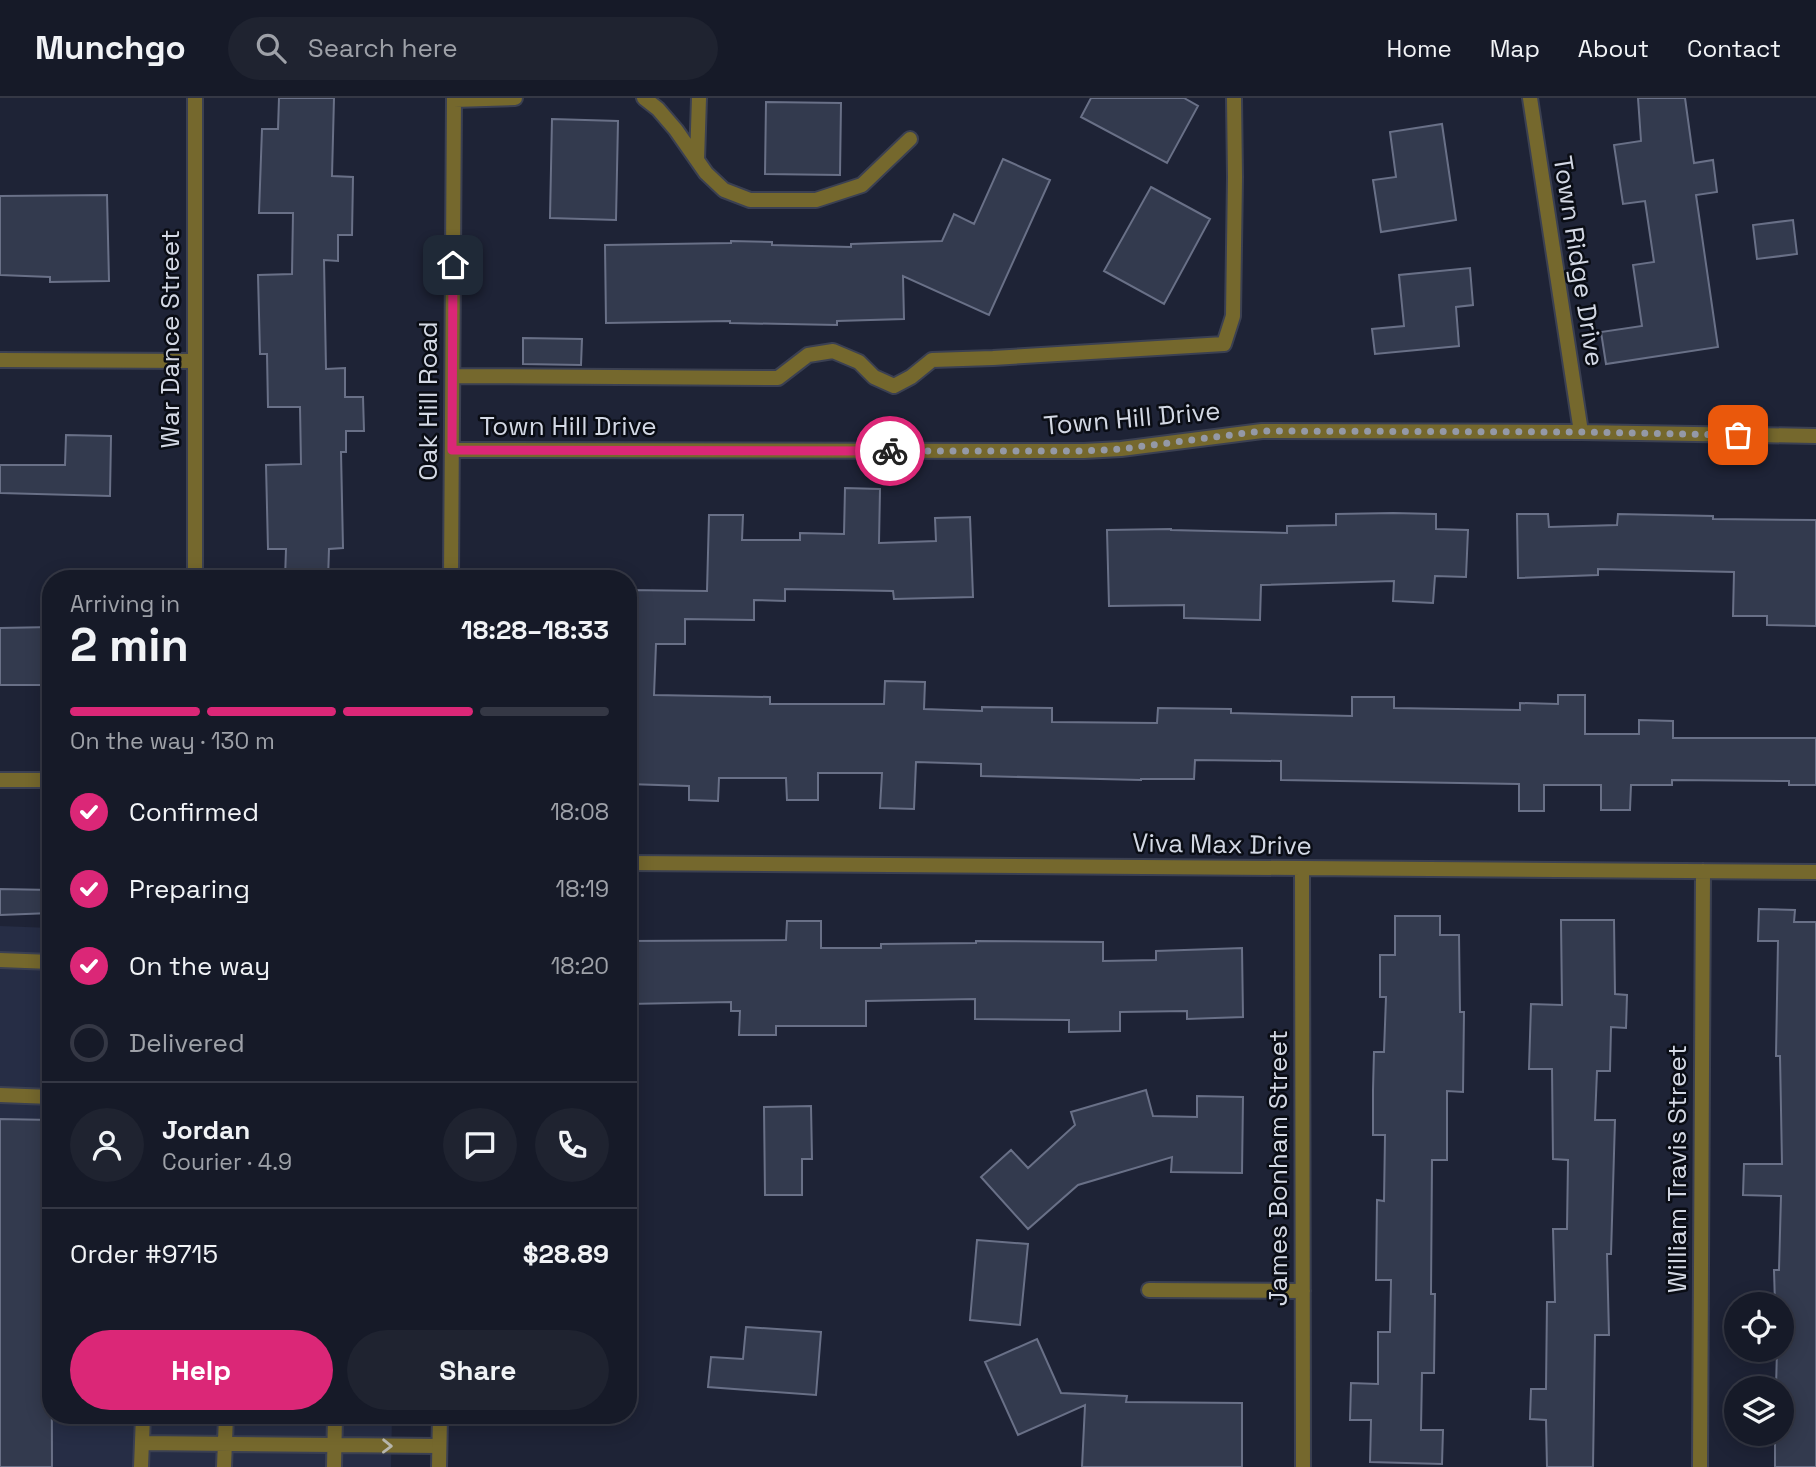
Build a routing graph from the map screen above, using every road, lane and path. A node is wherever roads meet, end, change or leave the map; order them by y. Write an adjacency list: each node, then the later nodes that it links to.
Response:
1 (195, 98): 11 (street, War Dance Street)
2 (516, 98): 7 (street)
3 (644, 98): 9 (street)
4 (699, 98): 9 (street)
5 (1234, 98): 12 (street)
6 (1530, 98): 13 (street, Town Ridge Drive)
7 (454, 99): 12 (street, Oak Hill Road)
8 (910, 139): 9 (street)
9 (697, 160)
10 (0, 360): 11 (street)
11 (194, 361): 16 (street, War Dance Street)
12 (453, 376): 15 (street, Oak Hill Road)
13 (1581, 432): 14 (street, Town Hill Drive); 15 (street, Town Hill Drive)
14 (1816, 436)
15 (452, 450): 17 (street, Oak Hill Road)
16 (194, 570)
17 (451, 570)
18 (0, 780): 19 (street)
19 (42, 780)
20 (637, 863): 21 (street, Viva Max Drive)
21 (1302, 869): 22 (street, Viva Max Drive); 29 (street, James Bonham Street)
22 (1703, 872): 23 (street, Viva Max Drive); 43 (street, William Travis Street)
23 (1816, 872)
24 (0, 960): 25 (street)
25 (42, 962)
26 (0, 1095): 27 (street)
27 (42, 1097)
28 (1149, 1290): 29 (street)
29 (1303, 1291): 42 (street, James Bonham Street)
30 (143, 1424): 34 (street)
31 (226, 1424): 35 (street)
32 (335, 1424): 36 (street)
33 (440, 1424): 37 (street)
34 (142, 1443): 35 (street); 38 (street)
35 (225, 1444): 36 (street); 39 (street)
36 (334, 1445): 37 (street, one-way to 37); 40 (street)
37 (439, 1446): 41 (street)
38 (141, 1467)
39 (224, 1467)
40 (334, 1467)
41 (439, 1467)
42 (1303, 1467)
43 (1700, 1467)

